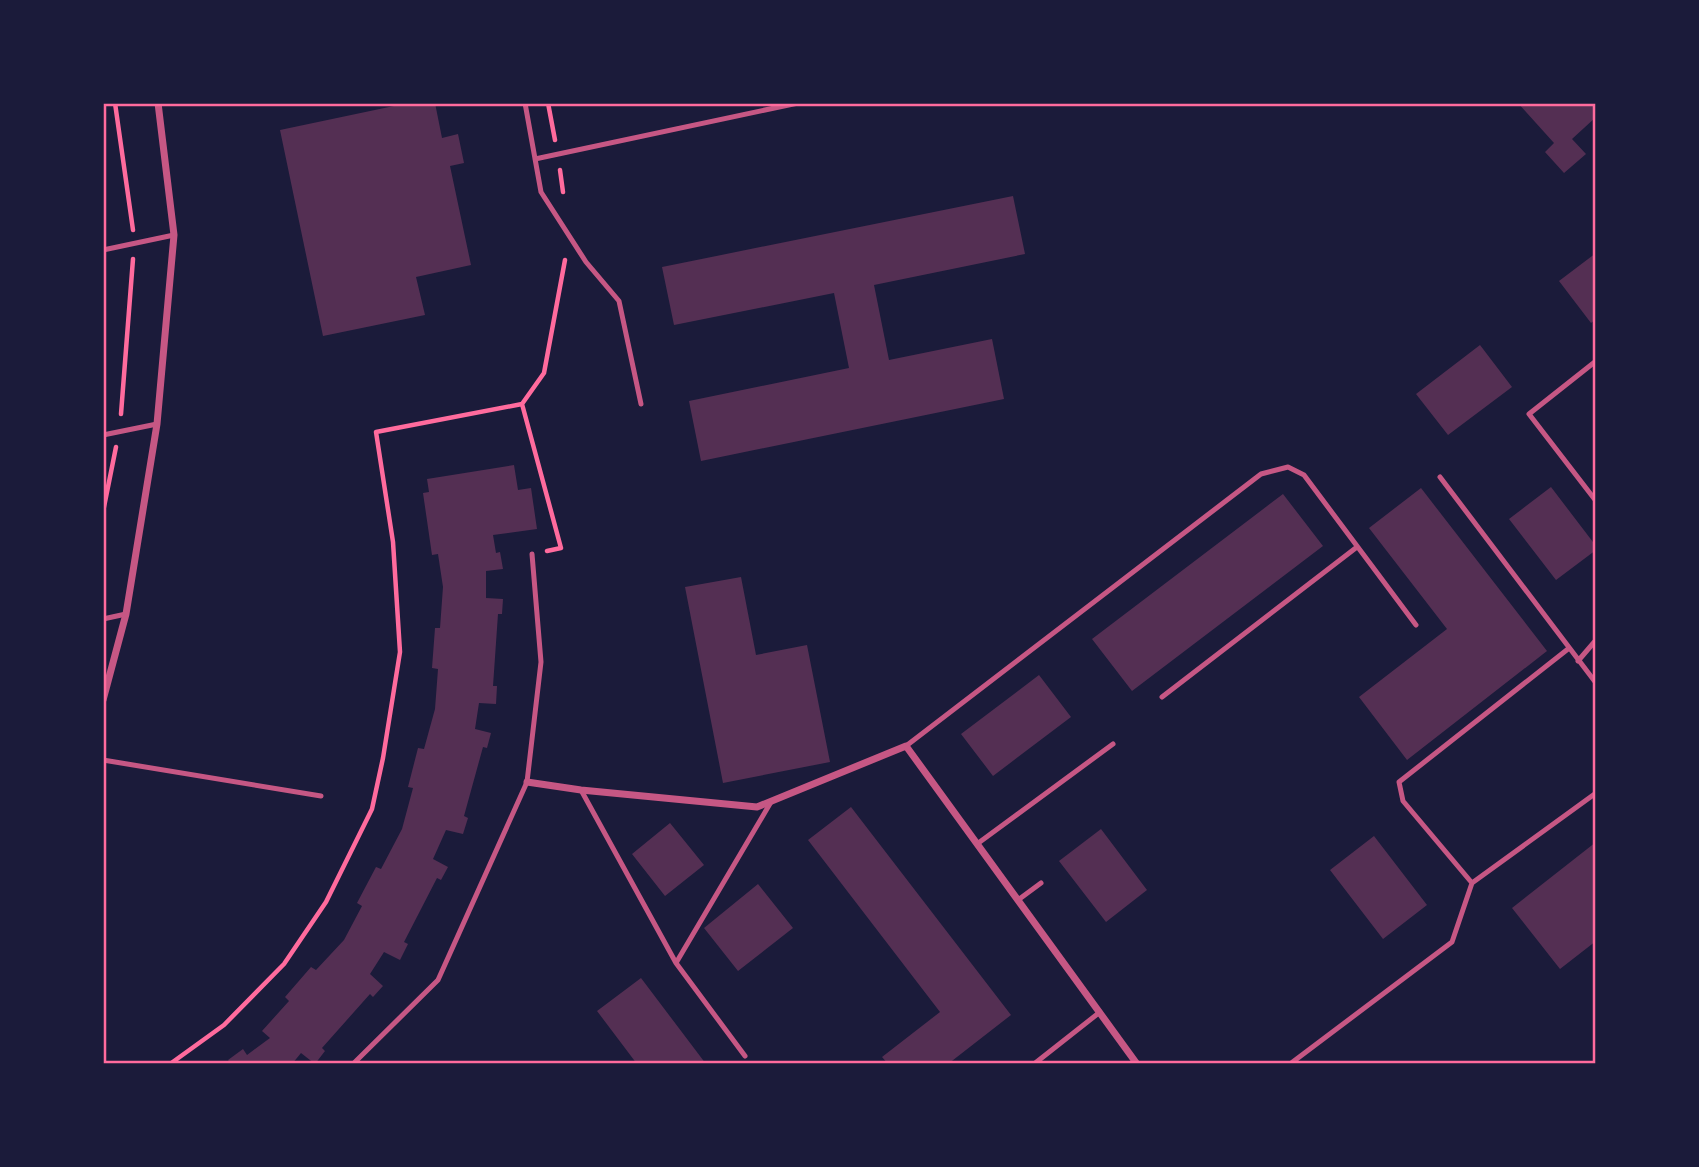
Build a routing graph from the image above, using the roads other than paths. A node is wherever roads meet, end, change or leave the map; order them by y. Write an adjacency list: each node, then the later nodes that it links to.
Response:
1 (158, 103): 5 (street)
2 (525, 103): 4 (lane)
3 (798, 103): 4 (lane)
4 (535, 159): 8 (lane)
5 (174, 235): 6 (lane); 9 (street)
6 (103, 250)
7 (1596, 361): 12 (lane)
8 (642, 404)
9 (157, 424): 10 (lane); 15 (street)
10 (103, 435)
11 (1440, 477): 19 (lane)
12 (1596, 501)
13 (1357, 547): 17 (lane); 22 (lane); 25 (lane)
14 (532, 554): 27 (lane)
15 (126, 614): 16 (lane); 23 (street)
16 (103, 619)
17 (1416, 625)
18 (1596, 640): 20 (lane)
19 (1568, 649): 20 (lane); 34 (lane)
20 (1578, 662): 21 (lane)
21 (1596, 683)
22 (1162, 697)
23 (103, 700)
24 (1113, 744): 32 (lane)
25 (906, 746): 31 (street); 32 (street)
26 (103, 760): 30 (lane)
27 (527, 782): 28 (street); 39 (lane)
28 (581, 790): 31 (street); 36 (lane)
29 (1596, 793): 34 (lane)
30 (321, 796)
31 (771, 802): 36 (lane)
32 (977, 844): 35 (street)
33 (1041, 883): 35 (lane)
34 (1472, 883): 42 (lane)
35 (1018, 900): 37 (street)
36 (676, 962): 38 (lane)
37 (1100, 1013): 40 (lane); 41 (street)
38 (745, 1056)
39 (353, 1064)
40 (1034, 1064)
41 (1137, 1064)
42 (1290, 1064)

